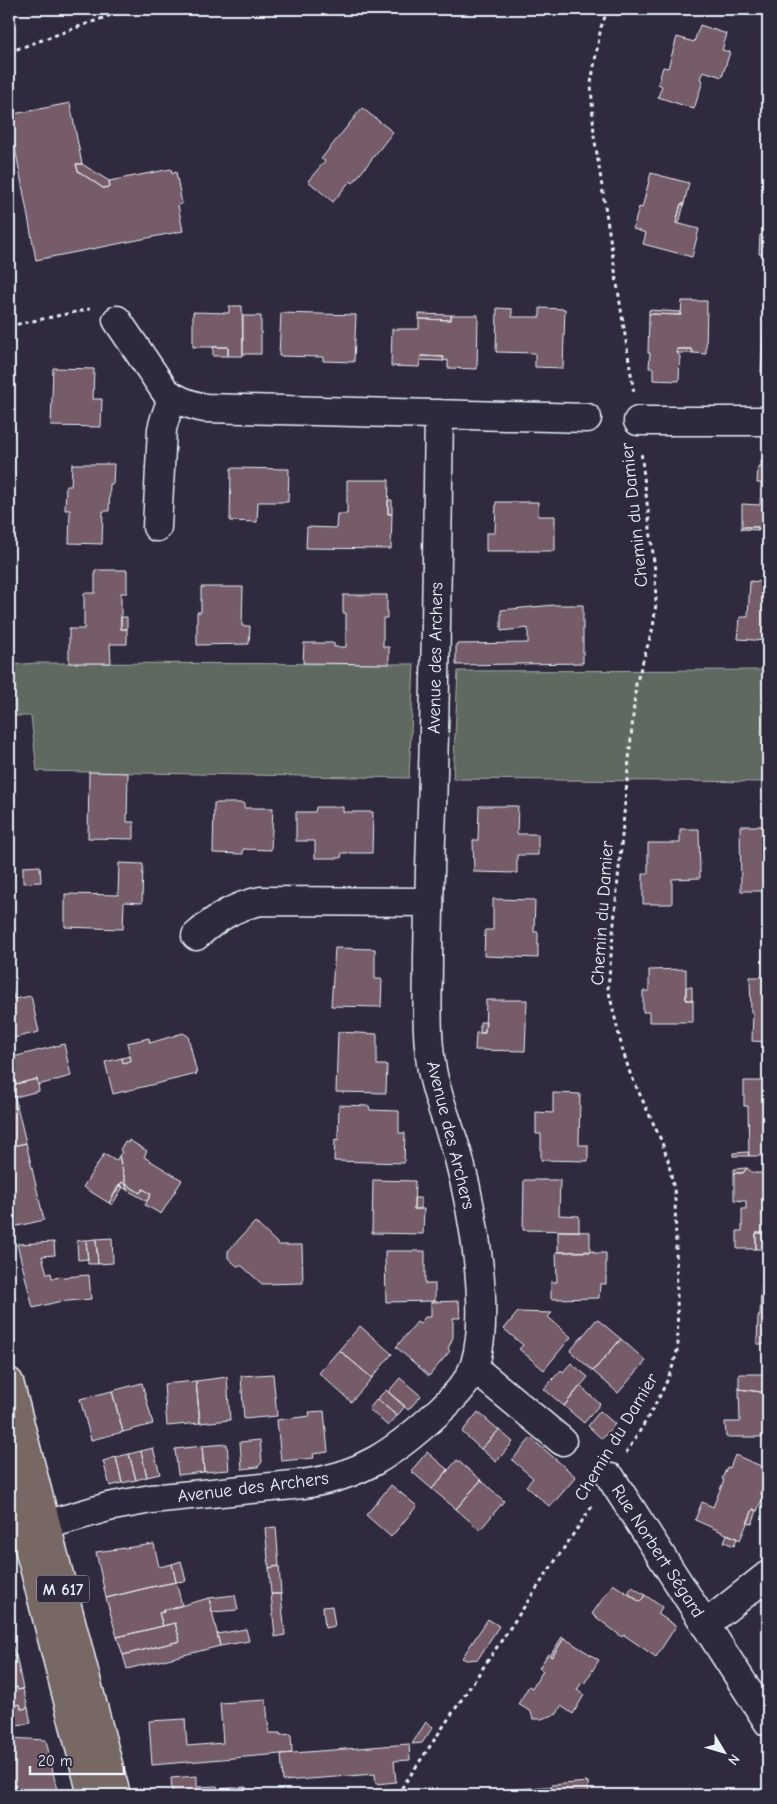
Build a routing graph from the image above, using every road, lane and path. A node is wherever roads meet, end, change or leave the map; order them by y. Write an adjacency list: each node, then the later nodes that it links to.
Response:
1 (128, 9): 3 (path)
2 (608, 9): 9 (path, Chemin du Damier)
3 (9, 52)
4 (117, 320): 5 (path); 6 (street)
5 (9, 326)
6 (172, 398): 7 (street); 11 (street)
7 (439, 414): 8 (street); 12 (street, Avenue des Archers)
8 (588, 418)
9 (638, 421): 10 (street); 19 (path, Chemin du Damier)
10 (768, 421)
11 (156, 527)
12 (429, 902): 13 (street); 14 (street, Avenue des Archers)
13 (196, 936)
14 (474, 1368): 17 (street); 20 (street, Avenue des Archers)
15 (9, 1382): 16 (main road, M 617)
16 (15, 1430): 20 (main road, M 617)
17 (562, 1441)
18 (9, 1469): 20 (main road, M 617)
19 (611, 1478): 22 (street, Rue Norbert Ségard); 26 (path, Chemin du Damier)
20 (35, 1528): 24 (main road, M 617); 25 (main road, M 617)
21 (768, 1575): 22 (street, Rue Norbert Ségard)
22 (705, 1625): 23 (street, Rue Norbert Ségard)
23 (768, 1722)
24 (92, 1795)
25 (116, 1795)
26 (397, 1795)

